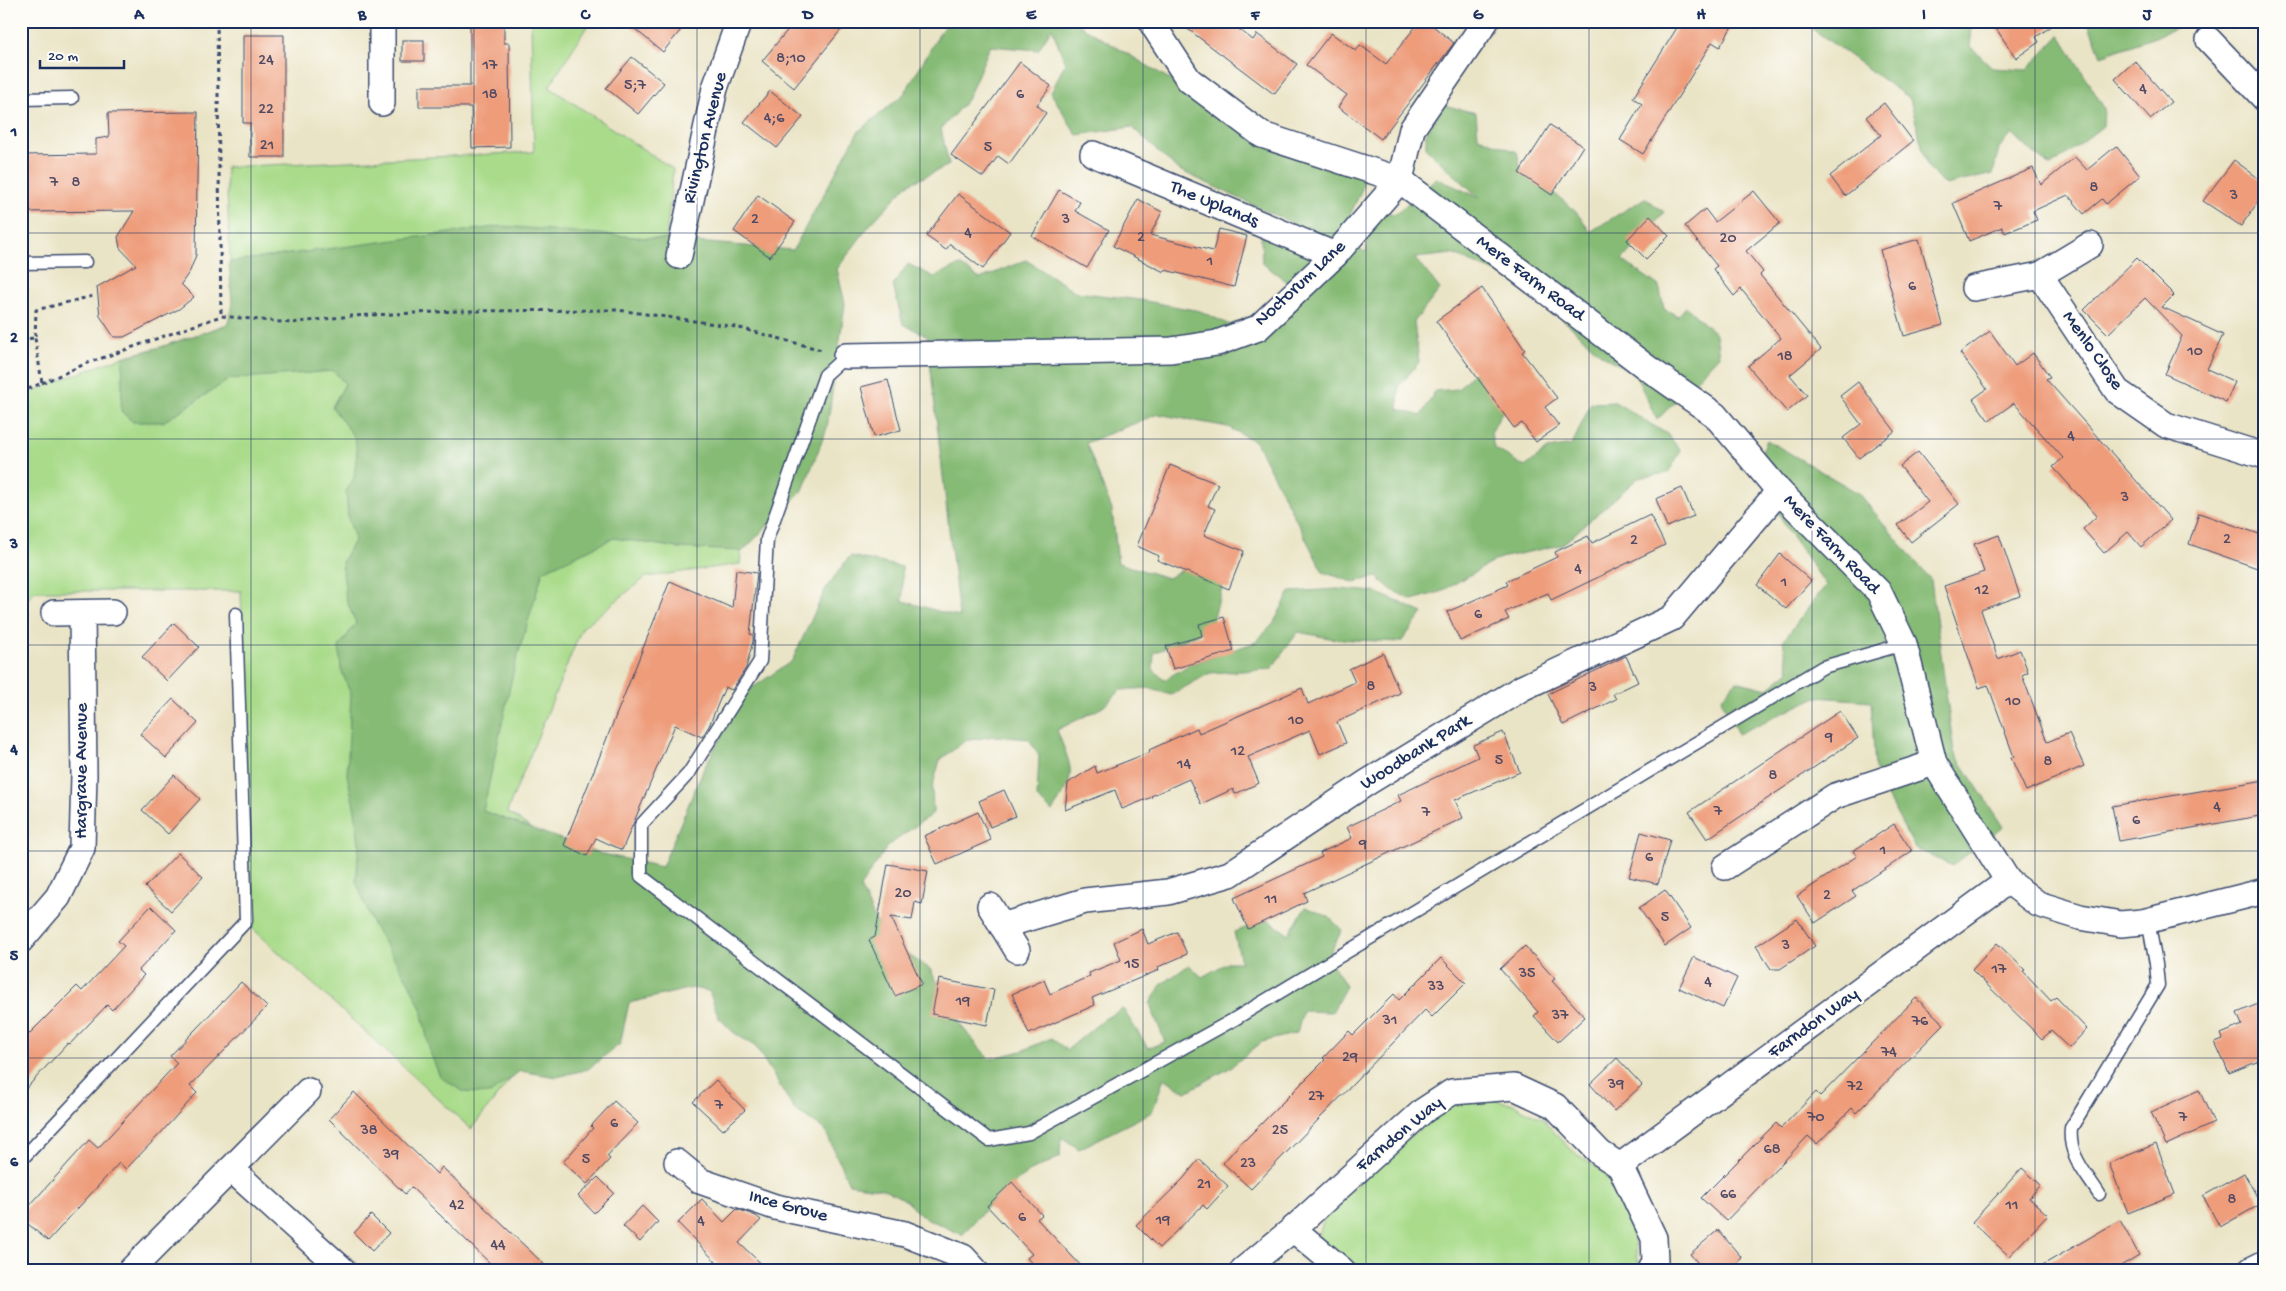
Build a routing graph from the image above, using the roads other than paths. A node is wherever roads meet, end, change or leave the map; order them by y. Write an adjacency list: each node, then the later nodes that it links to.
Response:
1 (382, 21): 9 (street)
2 (740, 21): 14 (street, Rivington Avenue)
3 (1155, 21): 11 (street, Mere Farm Road)
4 (1486, 21): 11 (street, Noctorum Lane)
5 (2209, 40): 8 (street)
6 (72, 98): 7 (lane)
7 (21, 99)
8 (2265, 99)
9 (382, 103)
10 (1093, 154): 13 (street, The Uplands)
11 (1400, 180): 13 (street, Noctorum Lane); 21 (street, Mere Farm Road)
12 (2090, 245): 17 (street)
13 (1335, 255): 19 (street, Noctorum Lane)
14 (679, 256)
15 (85, 262): 16 (lane)
16 (21, 263)
17 (2040, 275): 18 (street); 20 (street, Menlo Close)
18 (1974, 288)
19 (846, 356): 26 (lane)
20 (2265, 456)
21 (1779, 491): 26 (street, Mere Farm Road); 33 (street, Woodbank Park)
22 (113, 612): 24 (street)
23 (54, 613): 24 (street)
24 (82, 613): 32 (street, Hargrave Avenue)
25 (236, 614): 35 (lane)
26 (1904, 644): 27 (street, Mere Farm Road)
27 (1934, 764): 28 (street); 29 (street, Mere Farm Road)
28 (1725, 867)
29 (2008, 881): 31 (street, Mere Farm Road); 37 (street, Farndon Way)
30 (2265, 891): 31 (street, Mere Farm Road)
31 (2148, 920): 39 (lane)
32 (21, 940)
33 (1017, 950)
34 (308, 1091): 38 (street)
35 (21, 1160)
36 (678, 1162): 44 (street, Ince Grove)
37 (1620, 1166): 40 (street, Farndon Way); 47 (street)
38 (231, 1169): 42 (street); 43 (street)
39 (2099, 1194)
40 (1292, 1229): 45 (street, Farndon Way); 46 (street)
41 (2265, 1263): 48 (street)
42 (131, 1270)
43 (343, 1270)
44 (976, 1270)
45 (1243, 1270)
46 (1342, 1270)
47 (1651, 1270)
48 (2251, 1270)

